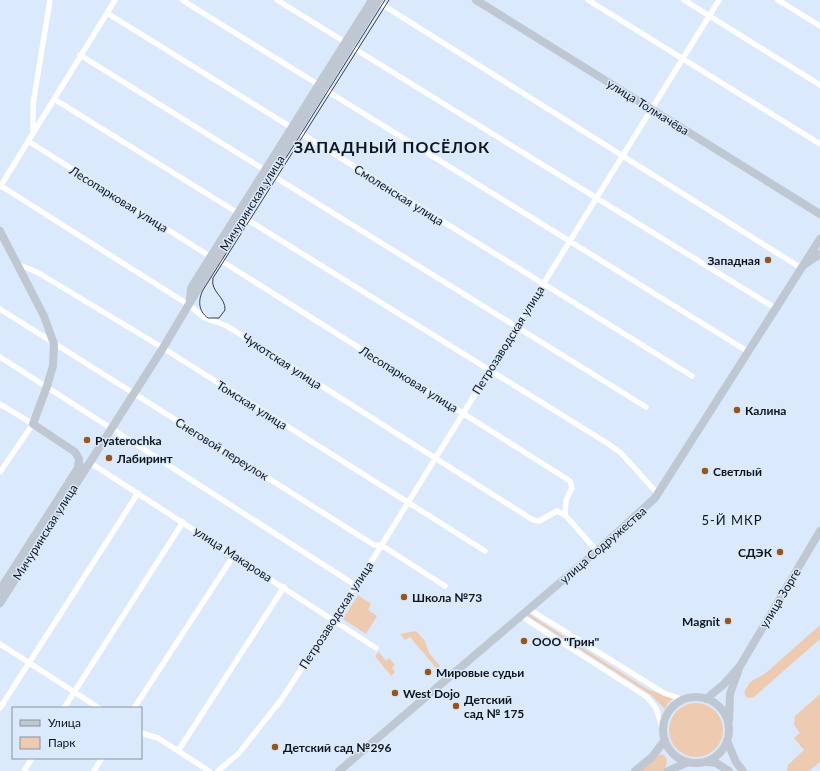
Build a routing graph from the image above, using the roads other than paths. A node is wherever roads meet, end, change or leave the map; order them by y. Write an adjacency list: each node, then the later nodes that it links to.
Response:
1 (50, 0): 22 (street)
2 (115, 0): 11 (street)
3 (182, 0): 18 (street)
4 (277, 0): 14 (street)
5 (476, 0): 20 (main road, улица Толмачёва)
6 (588, 0): 16 (street)
7 (684, 0): 12 (street)
8 (719, 0): 12 (street, Петрозаводская улица)
9 (778, 0): 13 (street)
10 (376, 1): 14 (main road, Мичуринская улица); 25 (street)
11 (107, 13): 15 (street); 21 (street, Смоленская улица)
12 (709, 16): 16 (street, Петрозаводская улица); 17 (street)
13 (820, 26)
14 (348, 44): 18 (main road, Мичуринская улица); 28 (street)
15 (80, 55): 19 (street); 26 (street)
16 (683, 59): 20 (street, Петрозаводская улица); 24 (street)
17 (820, 86)
18 (321, 87): 21 (main road, Мичуринская улица); 33 (street)
19 (54, 99): 22 (street); 30 (street)
20 (652, 109): 25 (street, Петрозаводская улица); 29 (main road, улица Толмачёва)
21 (294, 129): 26 (main road, Мичуринская улица); 38 (street, Смоленская улица)
22 (33, 132): 23 (street)
23 (28, 141): 27 (street); 35 (street, Лесопарковая улица)
24 (820, 144)
25 (622, 156): 28 (street, Петрозаводская улица); 37 (street)
26 (267, 172): 30 (main road, Мичуринская улица); 42 (street)
27 (1, 187): 39 (street, Чукотская улица)
28 (596, 198): 33 (street, Петрозаводская улица); 40 (street)
29 (820, 214)
30 (240, 215): 35 (main road, Мичуринская улица); 47 (street)
31 (0, 231): 36 (main road)
32 (820, 239): 37 (main road, улица Содружества)
33 (569, 241): 38 (street, Петрозаводская улица); 45 (street)
34 (820, 254): 37 (main road, улица Содружества)
35 (214, 258): 39 (main road, Мичуринская улица); 53 (street, Лесопарковая улица)
36 (17, 264): 43 (main road); 44 (street, Томская улица)
37 (802, 267): 40 (main road, улица Содружества)
38 (542, 284): 42 (street, Петрозаводская улица); 48 (street, Смоленская улица)
39 (189, 305): 44 (main road, Мичуринская улица); 56 (street, Чукотская улица)
40 (775, 308): 45 (main road, улица Содружества)
41 (0, 309): 43 (street, Снеговой переулок)
42 (515, 327): 47 (street, Петрозаводская улица); 52 (street)
43 (54, 344): 49 (main road); 50 (street, Снеговой переулок)
44 (163, 348): 50 (main road, Мичуринская улица); 62 (street, Томская улица)
45 (747, 352): 61 (main road, улица Содружества)
46 (0, 357): 49 (street)
47 (489, 370): 53 (street, Петрозаводская улица); 61 (street)
48 (692, 376)
49 (47, 386): 54 (main road); 55 (street)
50 (134, 393): 55 (main road, Мичуринская улица); 66 (street, Снеговой переулок)
51 (0, 404): 54 (street)
52 (646, 408)
53 (463, 414): 56 (street, Петрозаводская улица); 63 (street, Лесопарковая улица)
54 (33, 424): 58 (main road); 59 (street)
55 (112, 428): 57 (main road, Мичуринская улица); 70 (street)
56 (435, 459): 62 (street, Петрозаводская улица); 63 (street, Чукотская улица)
57 (89, 462): 58 (main road, Мичуринская улица); 60 (street, улица Макарова); 74 (main road, Мичуринская улица)
58 (78, 468): 73 (main road, Мичуринская улица)
59 (0, 470)
60 (138, 493): 64 (street, улица Макарова); 80 (street)
61 (658, 494): 68 (main road, улица Содружества)
62 (407, 504): 66 (street, Петрозаводская улица); 67 (street, Томская улица)
63 (565, 515): 68 (street)
64 (183, 522): 69 (street, улица Макарова); 82 (street)
65 (820, 531): 81 (main road, улица Зорге)
66 (381, 545): 70 (street, Петрозаводская улица); 71 (street, Снеговой переулок)
67 (485, 551)
68 (597, 551): 75 (main road, улица Содружества)
69 (234, 555): 72 (street, улица Макарова); 87 (street)
70 (355, 585): 77 (street, Петрозаводская улица)
71 (445, 586)
72 (284, 587): 77 (street, улица Макарова); 94 (street)
73 (0, 590)
74 (0, 603)
75 (529, 609): 76 (main road, улица Содружества); 84 (street)
76 (521, 616): 90 (street); 103 (main road, улица Содружества)
77 (333, 620): 79 (street, улица Макарова); 102 (street, Петрозаводская улица)
78 (0, 644): 80 (street)
79 (376, 648)
80 (30, 663): 82 (street); 88 (street)
81 (740, 666): 83 (main road, улица Зорге); 89 (main road, улица Зорге)
82 (75, 692): 85 (street); 86 (street)
83 (706, 699): 84 (main road); 89 (main road)
84 (684, 700): 90 (main road)
85 (65, 707)
86 (98, 707)
87 (135, 707)
88 (0, 708)
89 (728, 723): 93 (main road)
90 (663, 730): 92 (main road)
91 (142, 733): 94 (street)
92 (665, 740): 97 (main road); 104 (main road)
93 (727, 741): 98 (main road); 107 (main road)
94 (178, 751): 101 (street)
95 (31, 759): 99 (street)
96 (101, 759): 100 (street)
97 (688, 762): 98 (main road); 105 (main road)
98 (706, 762): 106 (main road)
99 (24, 771)
100 (94, 771)
101 (209, 771)
102 (218, 771)
103 (339, 771)
104 (635, 771)
105 (668, 771)
106 (729, 771)
107 (743, 771)

